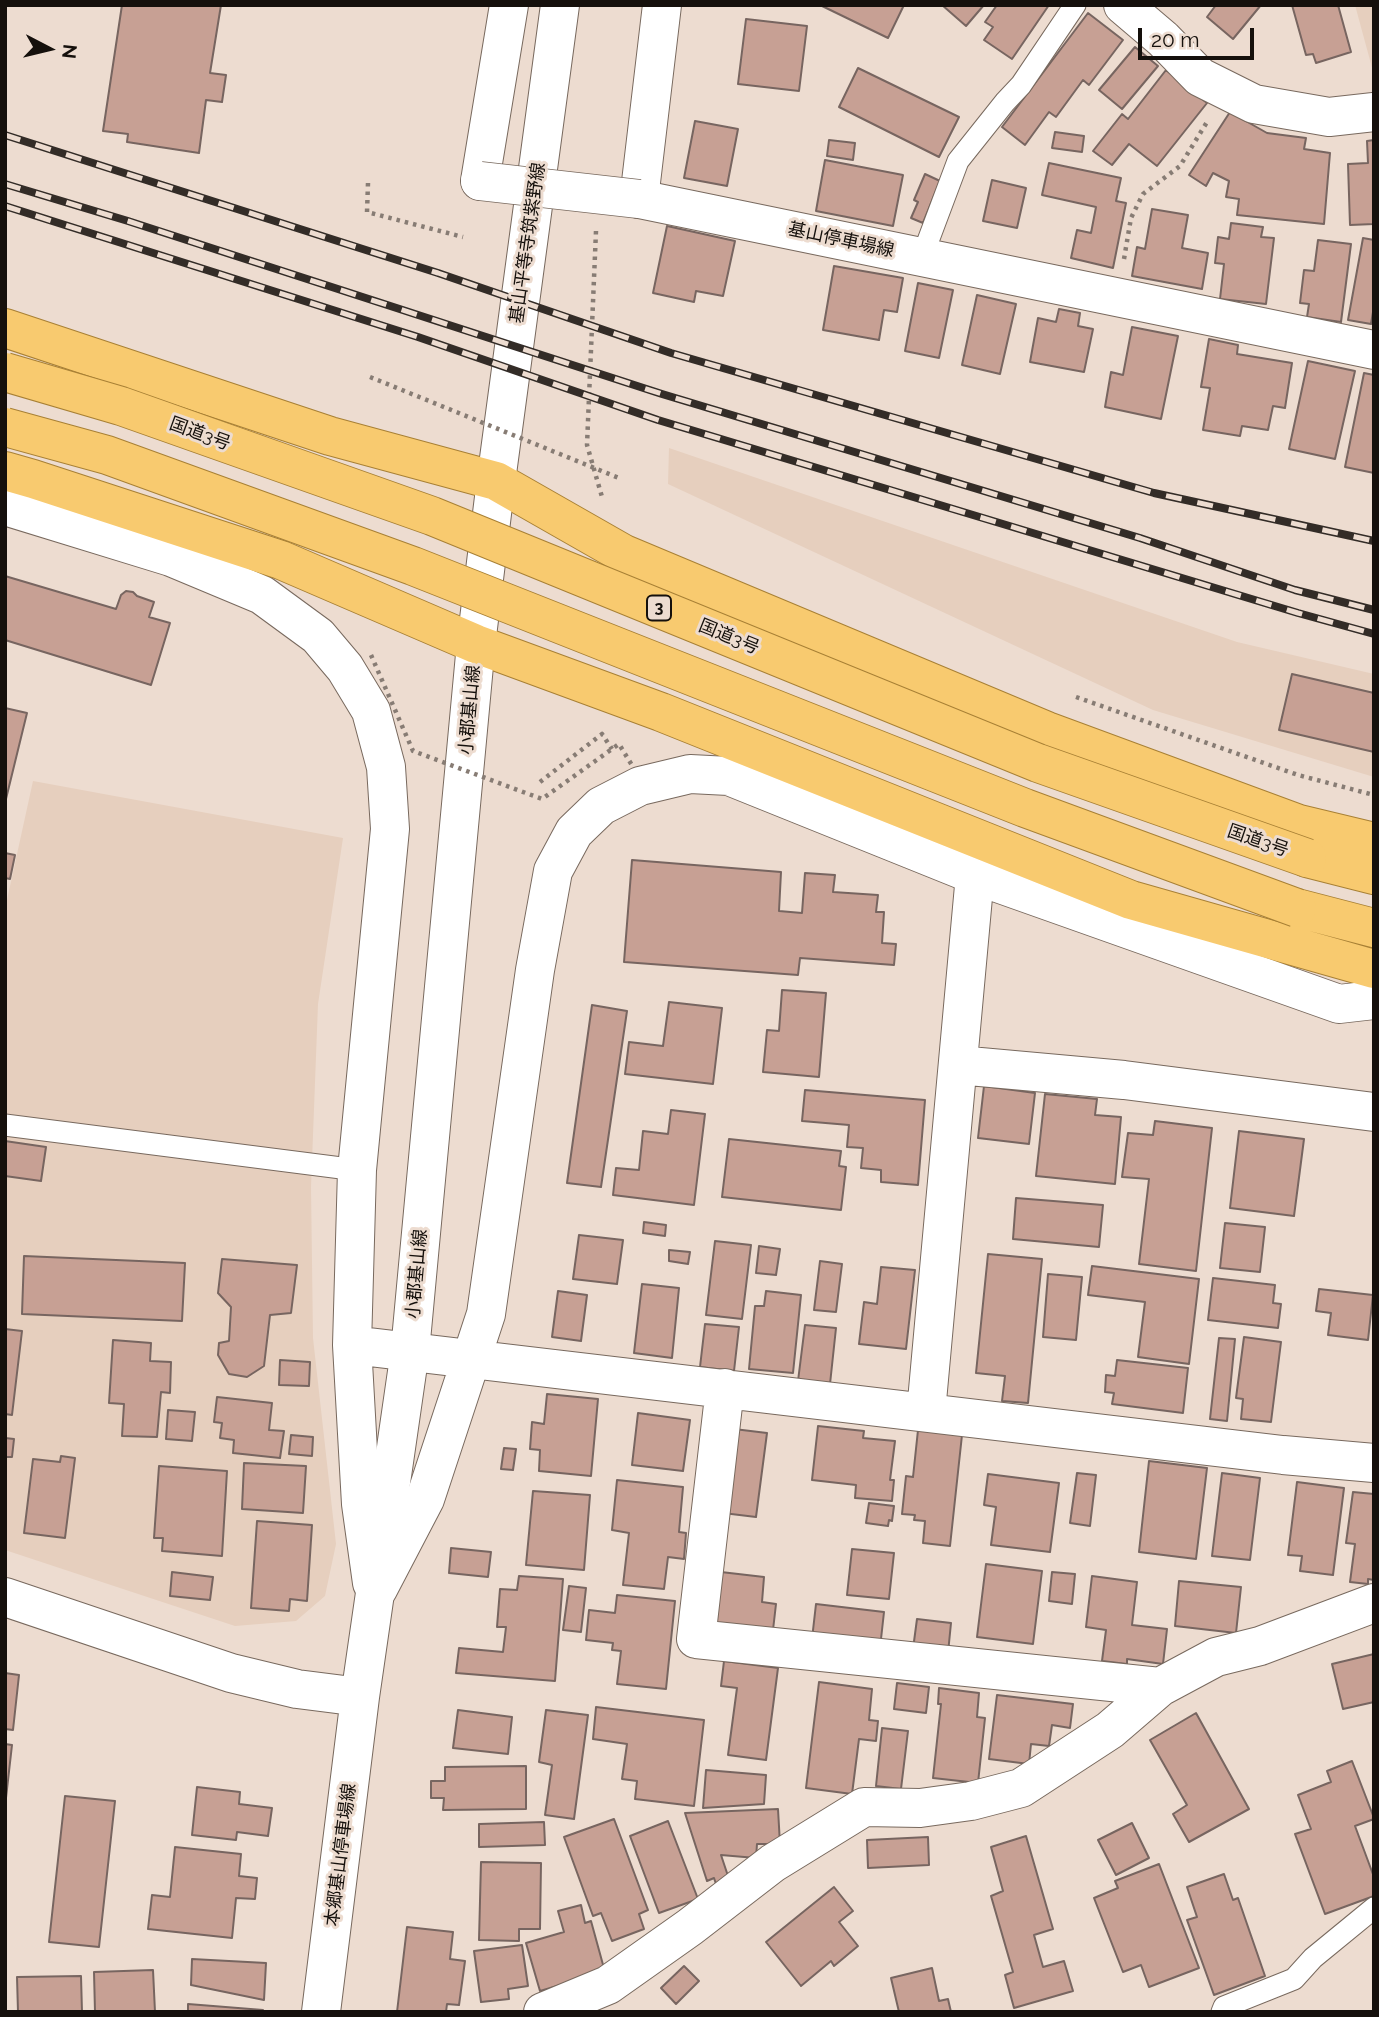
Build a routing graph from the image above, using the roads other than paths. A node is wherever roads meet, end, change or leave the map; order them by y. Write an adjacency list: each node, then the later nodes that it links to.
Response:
1 (509, 5): 7 (street, 基山停車場線, bridge)
2 (560, 5): 14 (street, 基山平等寺筑紫野線)
3 (662, 5): 7 (street)
4 (1076, 5): 8 (lane)
5 (1124, 5): 6 (street)
6 (1374, 113)
7 (639, 199): 8 (street, 基山停車場線)
8 (922, 257): 10 (street, 基山停車場線)
9 (5, 328): 14 (highway)
10 (1374, 350)
11 (5, 372): 19 (highway, 国道3号 / 3, bridge)
12 (5, 427): 20 (highway, bridge)
13 (5, 471): 16 (highway)
14 (496, 481): 16 (street, 小郡基山線); 17 (highway)
15 (5, 506): 26 (street)
16 (476, 644): 21 (highway); 28 (street, 小郡基山線)
17 (1374, 842)
18 (975, 875): 22 (street); 23 (street); 29 (street)
19 (1374, 875)
20 (1374, 928)
21 (1374, 968)
22 (1374, 1000)
23 (958, 1065): 24 (street); 31 (street)
24 (1374, 1112)
25 (5, 1125): 26 (lane)
26 (356, 1170): 27 (street)
27 (352, 1345): 28 (street); 34 (street)
28 (410, 1351): 29 (street); 34 (street, 小郡基山線)
29 (471, 1359): 30 (street); 34 (street)
30 (724, 1388): 31 (street); 36 (street)
31 (926, 1412): 32 (street)
32 (1374, 1463)
33 (5, 1597): 37 (street)
34 (373, 1598): 37 (street, 小郡基山線)
35 (1374, 1603): 36 (street)
36 (1160, 1687): 40 (street)
37 (360, 1697): 39 (street, 本郷基山停車場線)
38 (1374, 1908): 41 (lane)
39 (321, 2012)
40 (543, 2012)
41 (1222, 2012)

